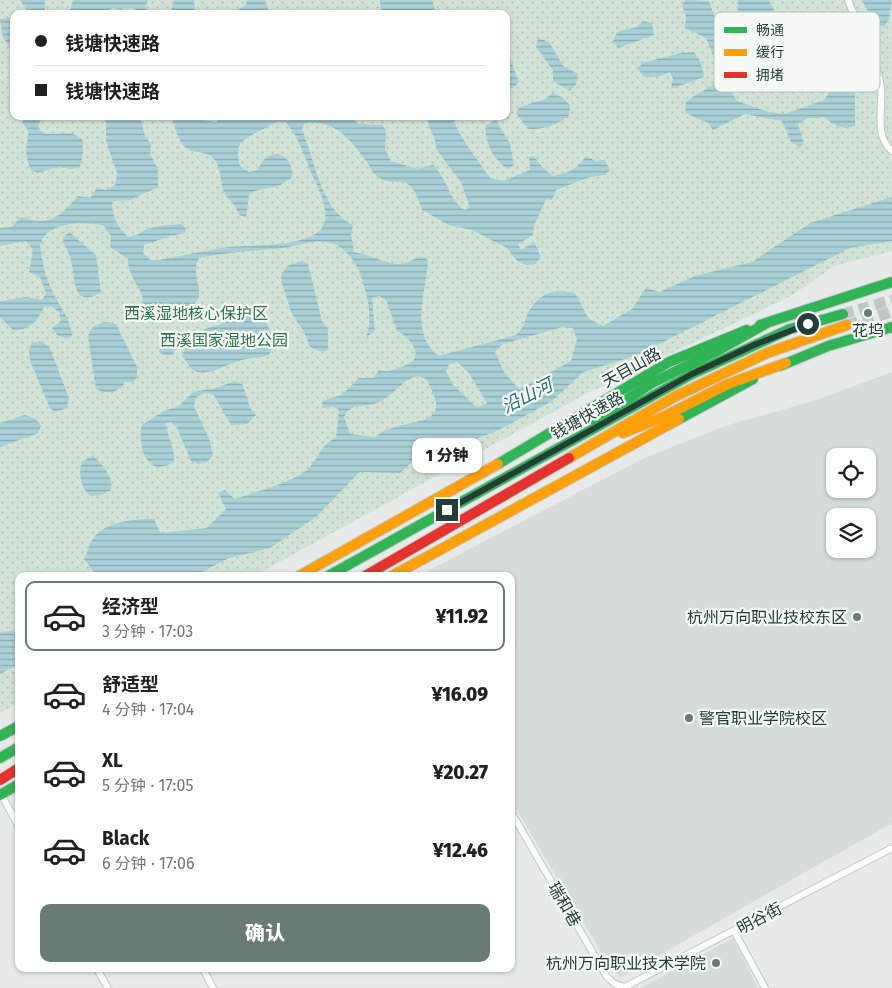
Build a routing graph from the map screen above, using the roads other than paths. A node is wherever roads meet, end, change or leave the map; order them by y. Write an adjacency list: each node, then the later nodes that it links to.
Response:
1 (848, 0): 2 (street)
2 (853, 12)
3 (880, 83): 4 (street)
4 (892, 151)
5 (892, 282): 7 (main road, 天目山路)
6 (843, 314): 11 (main road, 钱塘快速路)
7 (767, 323): 11 (main road); 13 (main road, 天目山路)
8 (847, 325): 12 (main road, 钱塘快速路)
9 (892, 327): 10 (main road)
10 (786, 363): 12 (main road); 16 (main road)
11 (548, 453): 14 (main road, 钱塘快速路)
12 (539, 477): 15 (main road, 钱塘快速路)
13 (306, 572)
14 (335, 572)
15 (372, 572)
16 (399, 572)
17 (15, 728): 18 (main road)
18 (0, 736)
19 (15, 744): 21 (main road)
20 (15, 749): 22 (main road)
21 (0, 751)
22 (0, 758)
23 (15, 765): 25 (main road)
24 (15, 771): 26 (main road)
25 (0, 773)
26 (0, 780)
27 (15, 786): 28 (main road)
28 (0, 794): 30 (street)
29 (515, 819): 35 (street, 瑞和巷)
30 (15, 820)
31 (892, 848): 32 (street, 明谷街)
32 (734, 931): 35 (street, 明谷街); 38 (street)
33 (99, 972): 36 (street)
34 (205, 972): 37 (street)
35 (625, 987)
36 (108, 988)
37 (213, 988)
38 (765, 988)

